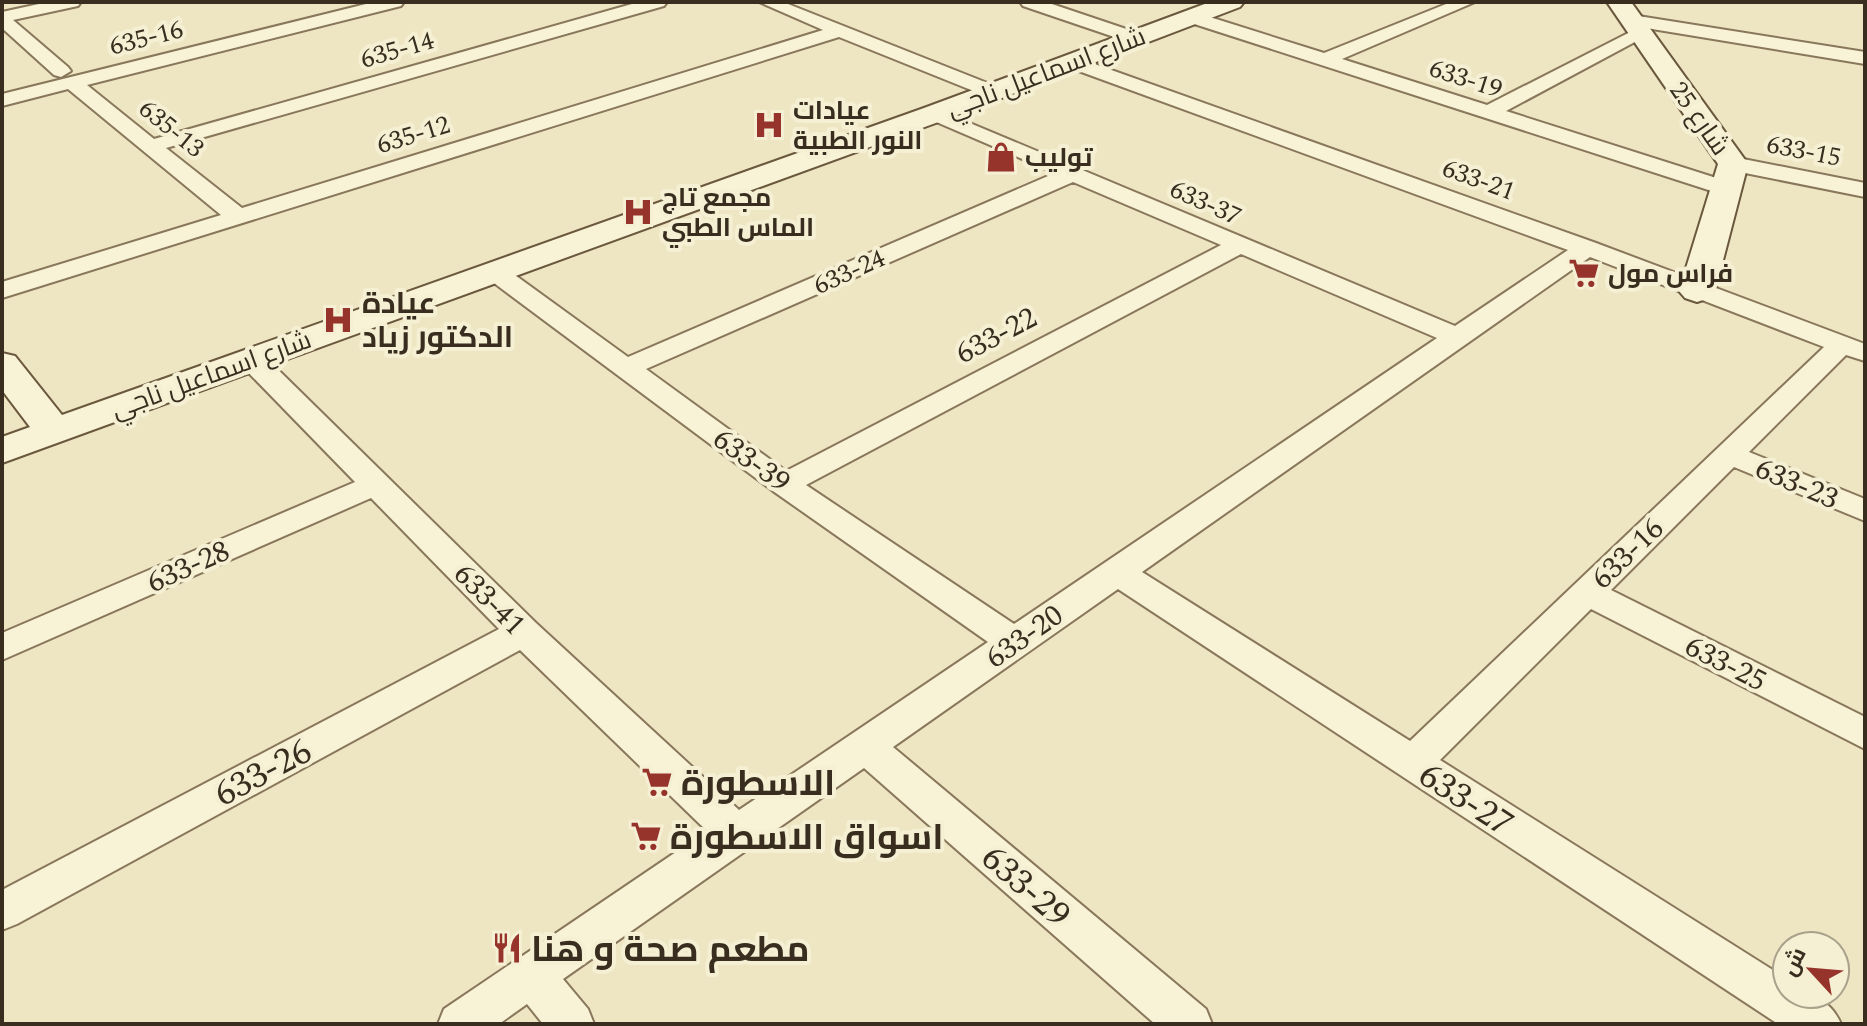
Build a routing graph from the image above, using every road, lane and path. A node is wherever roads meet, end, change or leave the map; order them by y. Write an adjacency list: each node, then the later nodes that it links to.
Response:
1 (72, 2): 12 (street)
2 (345, 2): 19 (street, 635-16)
3 (395, 2): 19 (street, 635-16)
4 (658, 2): 25 (street, 635-14)
5 (768, 2): 10 (street)
6 (1029, 2): 15 (street)
7 (1232, 2): 11 (street, شارع اسماعيل ناجي)
8 (1466, 2): 17 (street)
9 (820, 6): 10 (street)
10 (795, 13): 14 (street)
11 (1191, 17): 15 (street, شارع اسماعيل ناجي); 17 (street, 633-19)
12 (2, 18): 19 (street, 635-13)
13 (1630, 18): 16 (street); 23 (street); 27 (street, شارع 25)
14 (840, 31): 21 (street); 29 (street, 635-12)
15 (1135, 38): 18 (street, شارع اسماعيل ناجي)
16 (1865, 58)
17 (1324, 60): 23 (street, 633-19)
18 (1072, 62): 21 (street, شارع اسماعيل ناجي); 31 (street, 633-21)
19 (66, 76): 20 (street, 635-16); 22 (street, 635-16); 25 (street, 635-13)
20 (2, 85)
21 (993, 92): 24 (street, شارع اسماعيل ناجي)
22 (2, 100)
23 (1488, 113): 27 (street, 633-19)
24 (934, 114): 26 (street, 633-37); 32 (street, شارع اسماعيل ناجي)
25 (151, 146): 29 (street, 635-13)
26 (1072, 174): 30 (street, 633-37); 39 (street, 633-24)
27 (1729, 176): 28 (street, 633-15); 34 (street, شارع 25)
28 (1865, 190)
29 (238, 217): 33 (street, 635-12)
30 (1238, 246): 35 (street, 633-37); 43 (street, 633-22)
31 (1587, 248): 34 (street, 633-21); 35 (street, 633-20)
32 (495, 272): 37 (street, شارع اسماعيل ناجي); 39 (street, 633-39)
33 (2, 290)
34 (1697, 291): 36 (street, 633-21)
35 (1457, 337): 46 (street, 633-20)
36 (1853, 349): 42 (street, 633-16)
37 (251, 359): 40 (street, شارع اسماعيل ناجي); 44 (street, 633-41)
38 (2, 364): 40 (street)
39 (626, 368): 43 (street, 633-39)
40 (54, 432): 41 (street, شارع اسماعيل ناجي)
41 (2, 451)
42 (1729, 454): 45 (street, 633-23); 47 (street, 633-16)
43 (784, 484): 49 (street, 633-39)
44 (375, 485): 48 (street, 633-41); 50 (street, 633-28)
45 (1865, 511)
46 (1117, 572): 49 (street, 633-20); 53 (street, 633-27)
47 (1587, 592): 51 (street, 633-25); 53 (street, 633-16)
48 (523, 632): 54 (street, 633-41); 55 (street, 633-26)
49 (1014, 642): 52 (street, 633-20)
50 (2, 647)
51 (1865, 734)
52 (864, 745): 54 (street, 633-20); 59 (street, 633-29)
53 (1412, 763): 60 (street, 633-27)
54 (736, 833): 56 (street, 633-20)
55 (2, 911)
56 (532, 975): 57 (street, 633-20); 58 (street)
57 (461, 1024)
58 (571, 1024)
59 (1189, 1024)
60 (1818, 1024)

